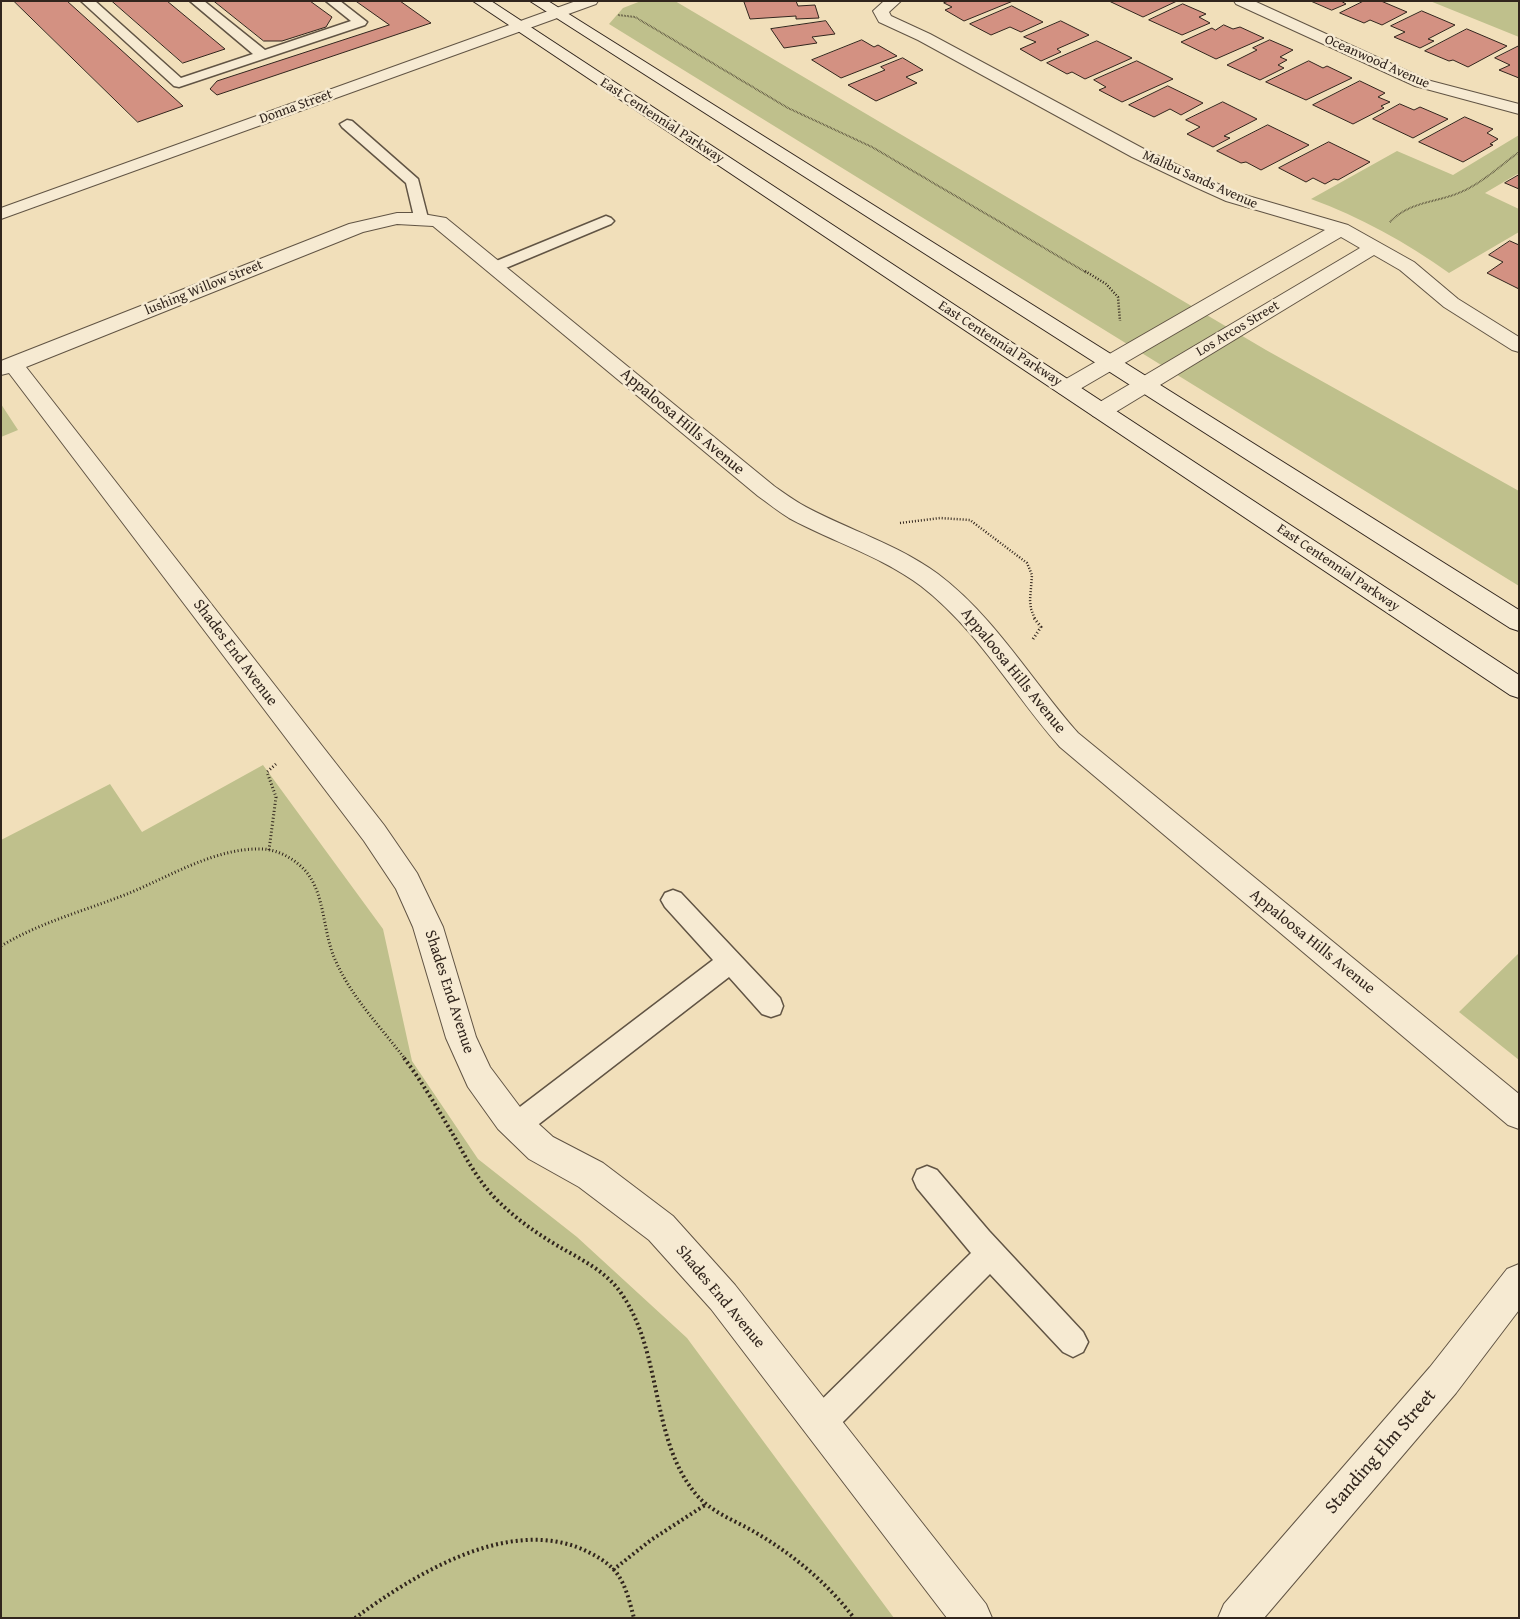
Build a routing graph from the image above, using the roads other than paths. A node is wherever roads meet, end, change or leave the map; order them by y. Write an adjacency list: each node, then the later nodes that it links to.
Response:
1 (87, 1): 11 (lane)
2 (196, 1): 11 (lane)
3 (332, 1): 11 (lane)
4 (480, 1): 10 (street, East Centennial Parkway)
5 (537, 1): 9 (street)
6 (591, 1): 9 (street, Donna Street)
7 (1241, 1): 12 (street, Oceanwood Avenue)
8 (888, 6): 17 (street, Malibu Sands Avenue)
9 (555, 13): 10 (street, Donna Street); 21 (street)
10 (518, 26): 14 (street, Donna Street); 24 (street, East Centennial Parkway)
11 (263, 55)
12 (1519, 109)
13 (346, 124): 15 (lane)
14 (1, 214)
15 (415, 218): 19 (street, Appaloosa Hills Avenue); 22 (street, lushing Willow Street)
16 (606, 220): 19 (lane)
17 (1341, 229): 18 (street, Malibu Sands Avenue); 21 (street)
18 (1370, 244): 20 (street, Malibu Sands Avenue); 23 (street, Los Arcos Street)
19 (495, 267): 31 (street, Appaloosa Hills Avenue)
20 (1519, 346)
21 (1110, 362): 23 (street); 24 (street)
22 (7, 367): 32 (street, Shades End Avenue)
23 (1145, 384): 25 (street, Los Arcos Street); 26 (street)
24 (1066, 388): 25 (street, East Centennial Parkway)
25 (1101, 411): 27 (street, East Centennial Parkway)
26 (1519, 622)
27 (1519, 688)
28 (674, 900): 29 (lane)
29 (730, 962): 30 (lane); 32 (lane)
30 (771, 1006)
31 (1519, 1114)
32 (517, 1125): 37 (street, Shades End Avenue)
33 (927, 1179): 34 (lane)
34 (991, 1253): 36 (lane); 37 (lane)
35 (1519, 1281): 39 (street, Standing Elm Street)
36 (1073, 1342)
37 (821, 1422): 38 (street, Shades End Avenue)
38 (972, 1618)
39 (1238, 1618)

